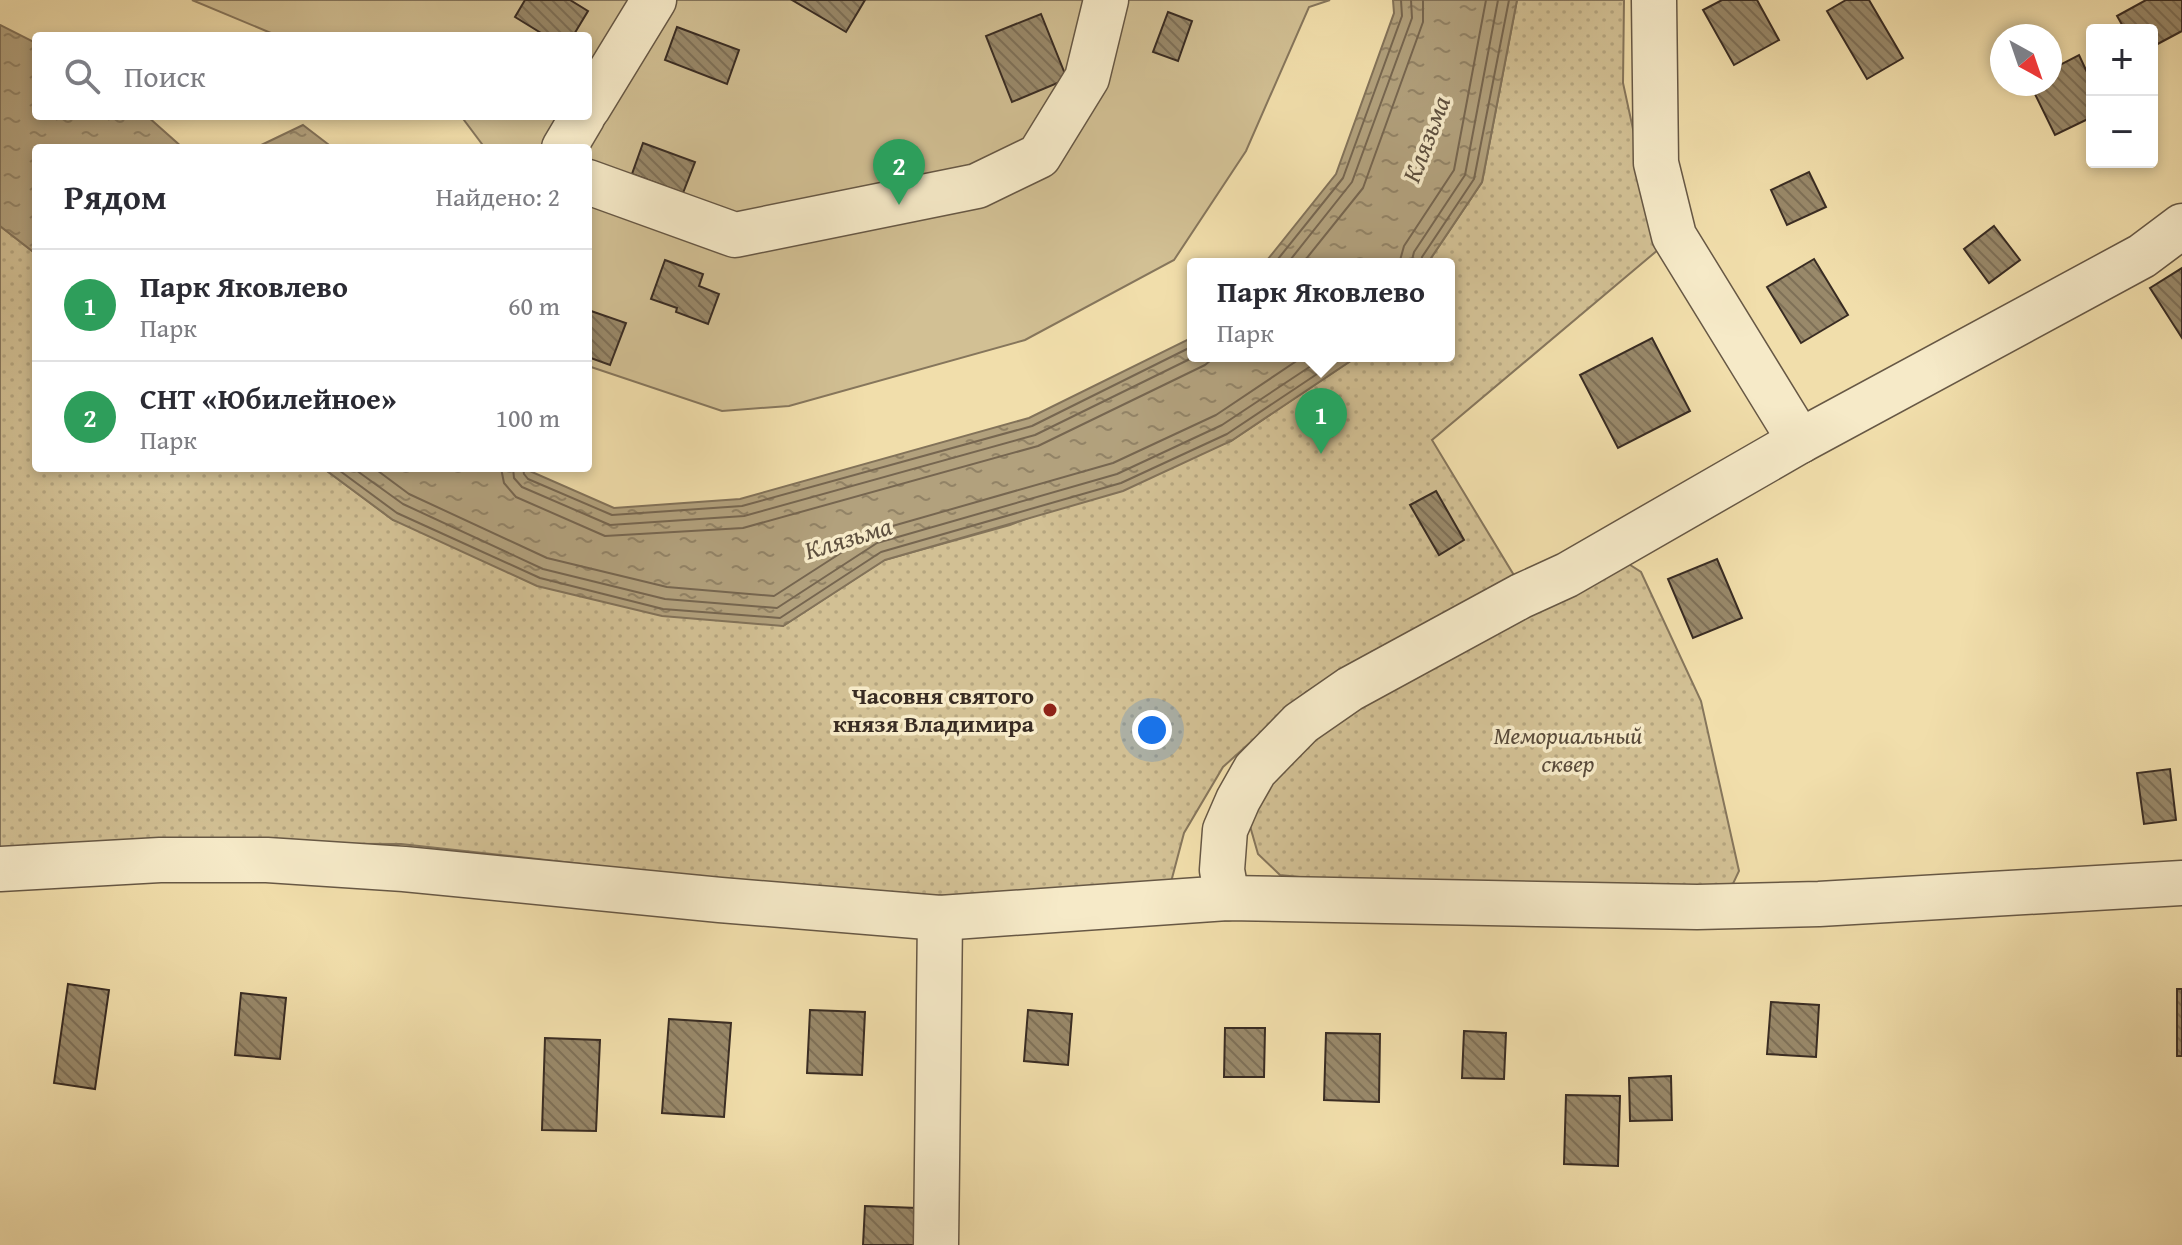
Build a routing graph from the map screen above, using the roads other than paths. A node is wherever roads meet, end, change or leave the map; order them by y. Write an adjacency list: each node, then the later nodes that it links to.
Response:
1 (654, 0): 4 (street)
2 (1106, 0): 7 (street)
3 (1654, 0): 9 (street)
4 (592, 101)
5 (581, 120): 6 (street)
6 (566, 144)
7 (592, 183)
8 (2182, 226): 9 (street)
9 (1800, 441): 12 (street)
10 (0, 869): 13 (street)
11 (2182, 883): 12 (street)
12 (1227, 898): 13 (street)
13 (940, 918): 14 (street)
14 (936, 1245)

